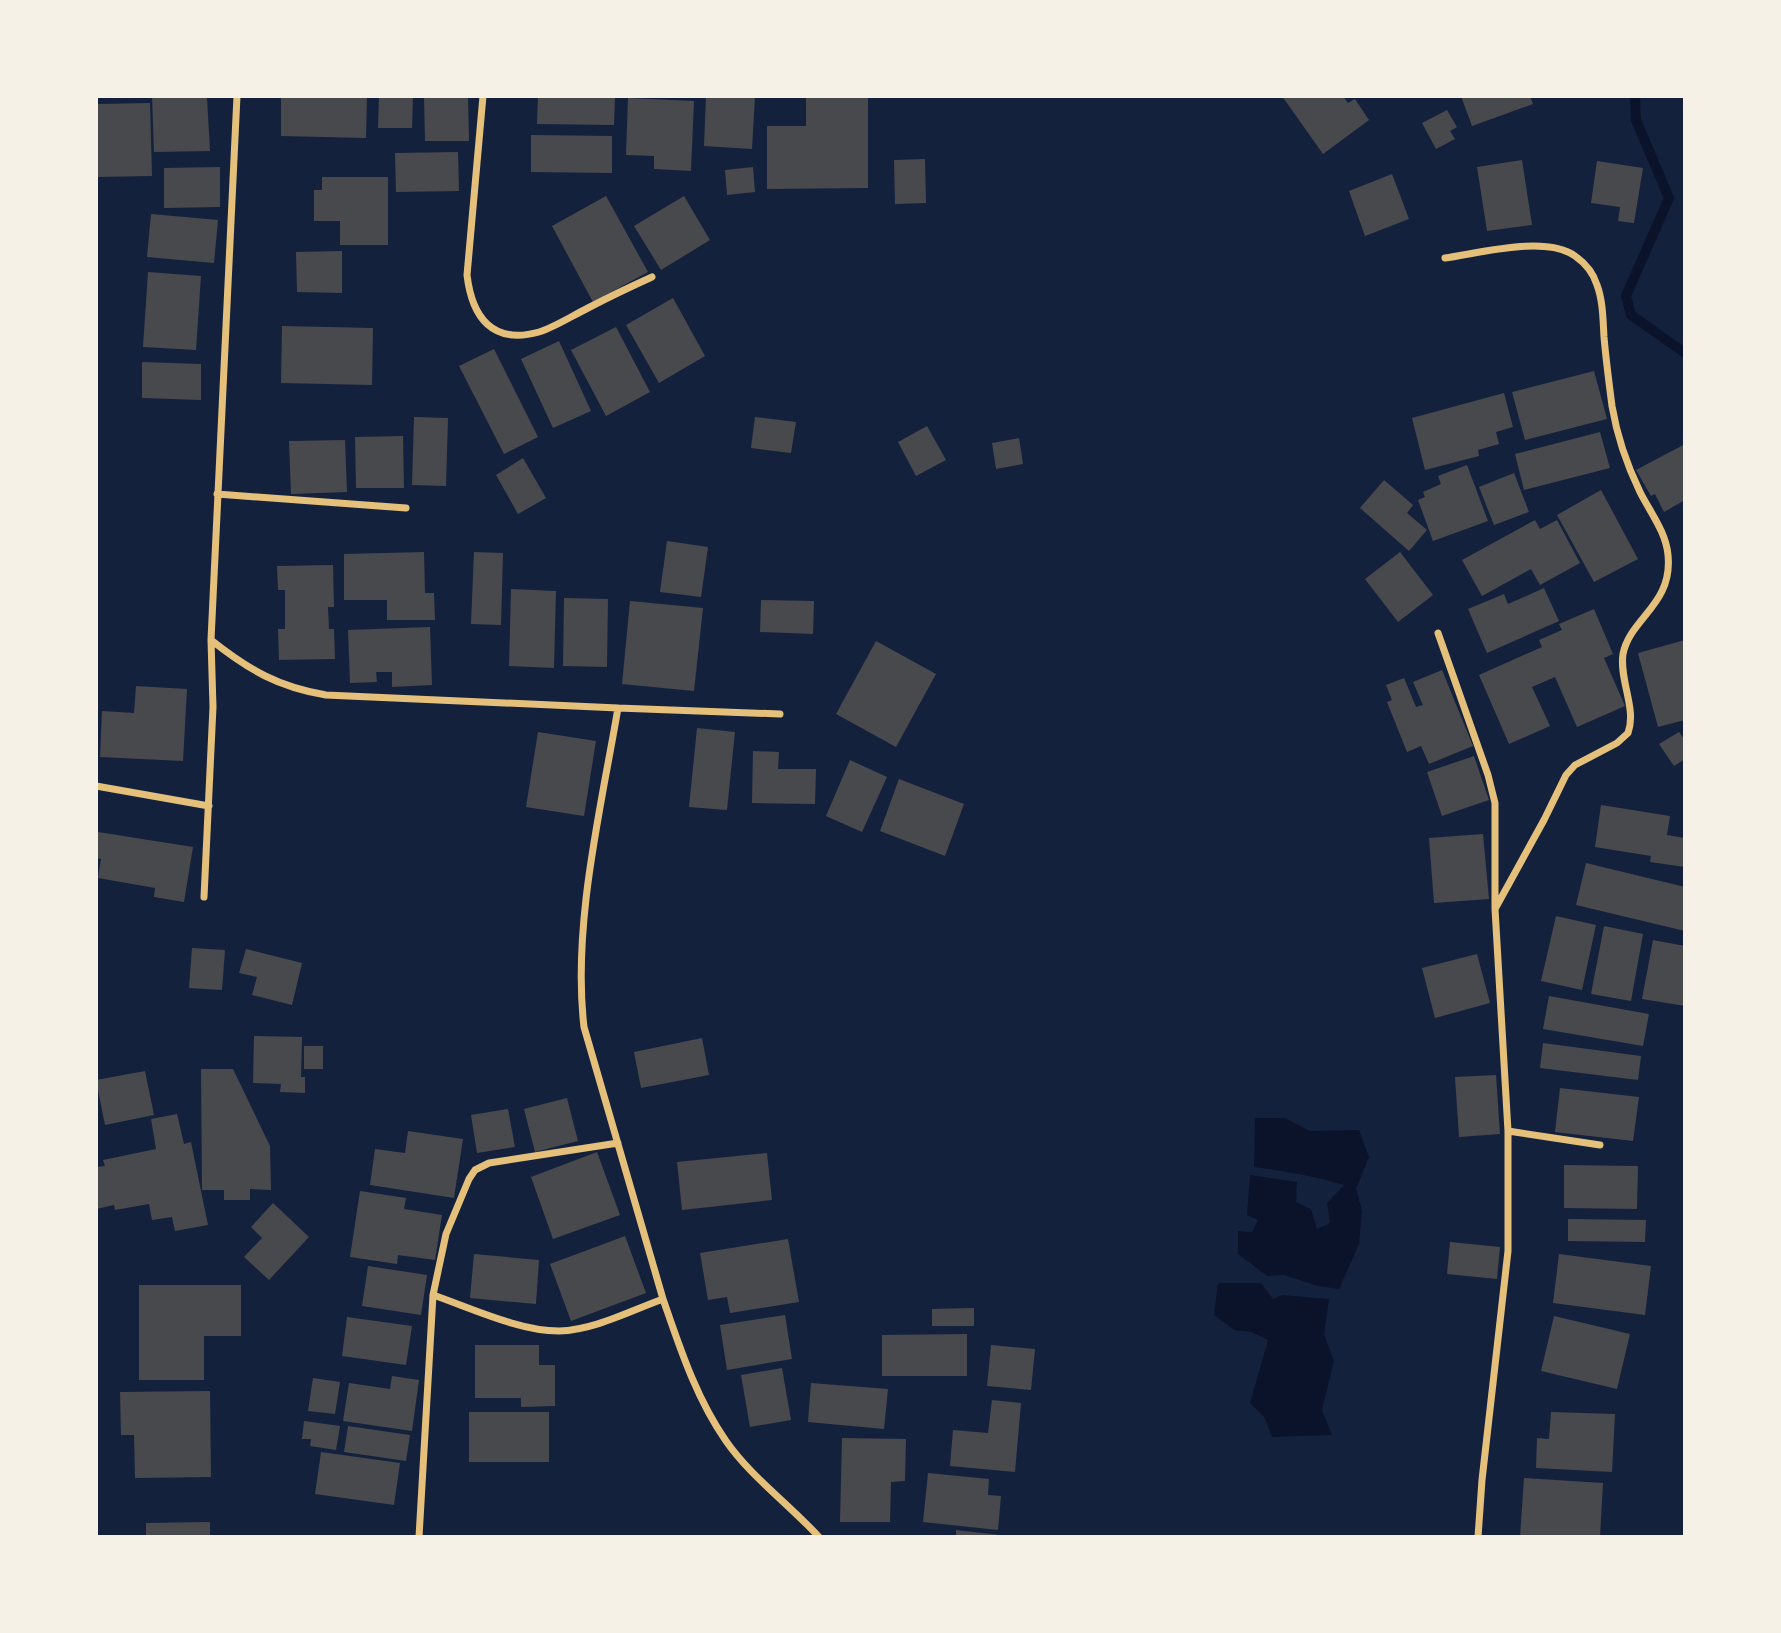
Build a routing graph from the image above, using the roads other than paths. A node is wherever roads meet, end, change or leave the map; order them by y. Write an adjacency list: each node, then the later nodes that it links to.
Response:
1 (237, 96): 5 (street)
2 (483, 96): 4 (street)
3 (1445, 258): 14 (street)
4 (652, 277)
5 (217, 494): 6 (street); 8 (street)
6 (406, 508)
7 (1438, 633): 14 (street)
8 (211, 640): 9 (street); 12 (street)
9 (618, 708): 10 (street); 16 (street)
10 (780, 714)
11 (96, 786): 12 (street)
12 (209, 806): 13 (street)
13 (204, 897)
14 (1494, 909): 15 (street)
15 (1508, 1131): 17 (street); 22 (street)
16 (618, 1143): 18 (street); 19 (street)
17 (1600, 1145)
18 (433, 1296): 19 (street); 20 (street)
19 (663, 1299): 21 (street)
20 (419, 1537)
21 (819, 1537)
22 (1478, 1537)

